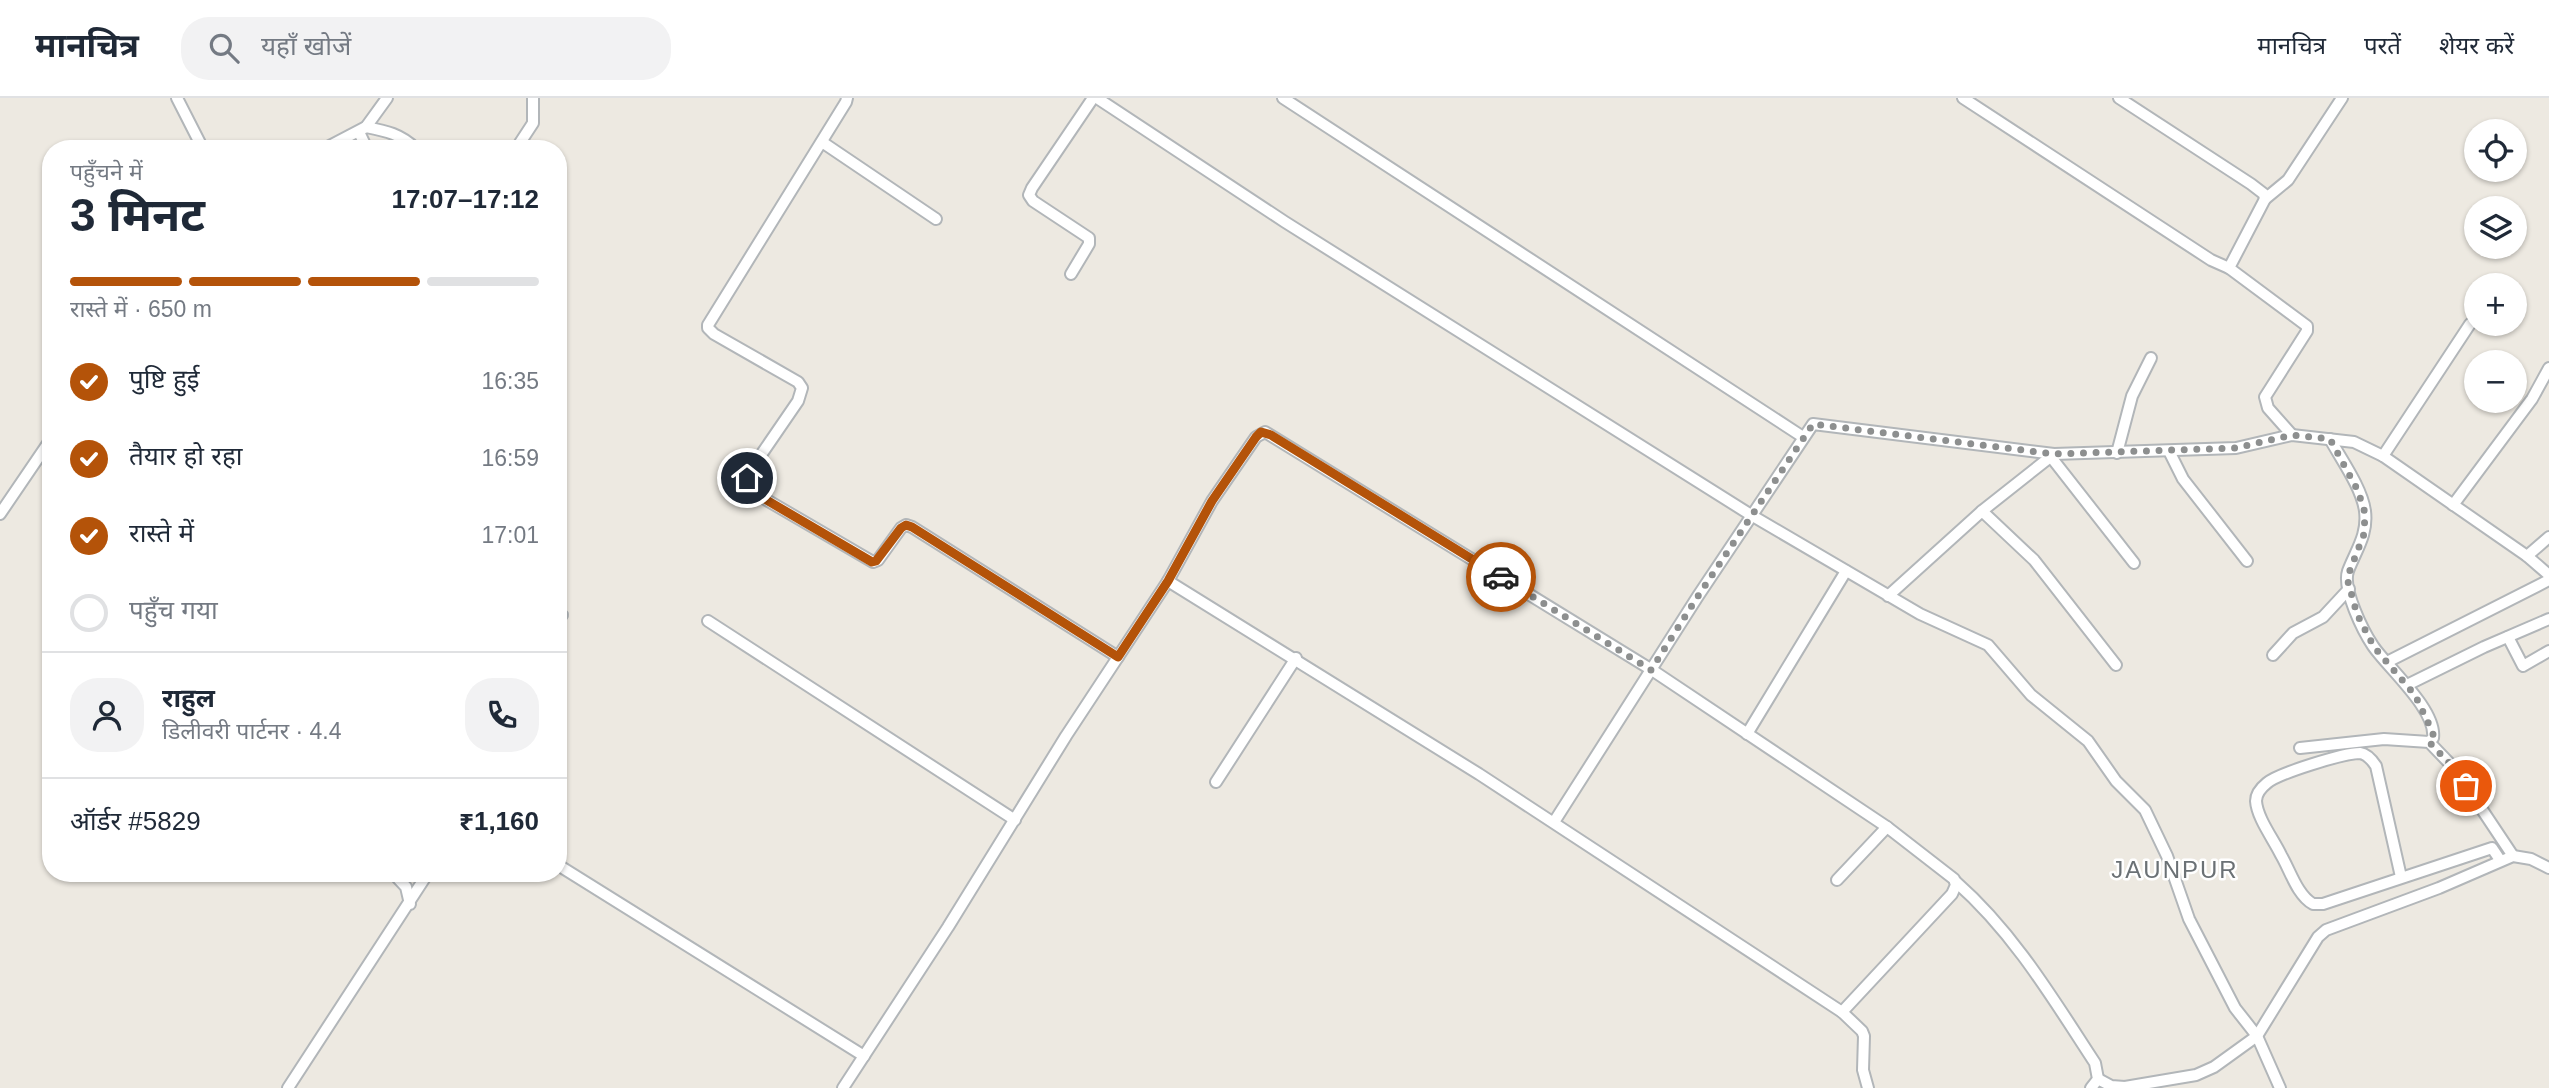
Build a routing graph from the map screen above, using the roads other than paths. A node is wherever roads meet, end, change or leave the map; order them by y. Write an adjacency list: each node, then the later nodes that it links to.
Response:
1 (177, 98): 11 (street)
2 (387, 98): 10 (street)
3 (533, 98): 15 (street)
4 (847, 98): 16 (street)
5 (1095, 98): 20 (street); 35 (street)
6 (1283, 98): 25 (street)
7 (1964, 98): 19 (street)
8 (2119, 98): 17 (street)
9 (2342, 98): 17 (street)
10 (362, 129): 12 (street); 13 (street); 14 (street)
11 (198, 140)
12 (341, 140)
13 (365, 140)
14 (406, 140)
15 (522, 140)
16 (822, 142): 18 (street); 50 (street)
17 (2265, 200): 19 (street)
18 (936, 219)
19 (2229, 268): 24 (street)
20 (1071, 274)
21 (2464, 333): 31 (street)
22 (2151, 358): 29 (street)
23 (2549, 368): 32 (street)
24 (2292, 435): 26 (street); 28 (street)
25 (1803, 437): 30 (street); 35 (street)
26 (2330, 439): 31 (street); 43 (street)
27 (42, 452): 34 (street)
28 (2169, 452): 29 (street); 38 (street)
29 (2117, 453): 30 (street)
30 (2053, 455): 33 (street); 39 (street)
31 (2383, 456): 32 (street)
32 (2453, 505): 37 (street)
33 (1982, 511): 44 (street); 53 (street)
34 (0, 514)
35 (1751, 515): 40 (street); 54 (street)
36 (2549, 537): 37 (street)
37 (2527, 556): 41 (street)
38 (2248, 561)
39 (2134, 563)
40 (1846, 571): 44 (street); 56 (street)
41 (2549, 577): 52 (street)
42 (1168, 581): 50 (street); 51 (street); 54 (street)
43 (2349, 589): 49 (street); 52 (street)
44 (1888, 596): 74 (street)
45 (2549, 619): 47 (street)
46 (708, 621): 60 (street)
47 (2508, 637): 48 (street); 55 (street)
48 (2549, 651)
49 (2273, 655)
50 (1118, 657): 60 (street)
51 (1296, 658): 59 (street); 61 (street)
52 (2387, 662): 55 (street)
53 (2116, 665)
54 (1651, 670): 56 (street); 61 (street)
55 (2407, 685): 57 (street)
56 (1747, 734): 62 (street)
57 (2429, 742): 58 (street); 63 (street)
58 (2300, 748)
59 (1216, 782)
60 (1015, 820): 75 (street)
61 (1554, 822): 73 (street)
62 (1887, 827): 68 (street); 71 (street)
63 (2513, 856): 64 (street); 65 (street)
64 (2500, 860): 67 (street); 74 (street)
65 (2549, 868)
66 (567, 871): 75 (street)
67 (2401, 877): 67 (street)
68 (1837, 880)
69 (401, 882): 72 (street)
70 (423, 882): 72 (street)
71 (1956, 882): 73 (street); 76 (street)
72 (410, 904): 77 (street)
73 (1842, 1012): 79 (street)
74 (2257, 1036): 76 (street); 80 (street)
75 (864, 1056): 78 (street)
76 (2095, 1084)
77 (288, 1088)
78 (843, 1088)
79 (1868, 1088)
80 (2280, 1088)

